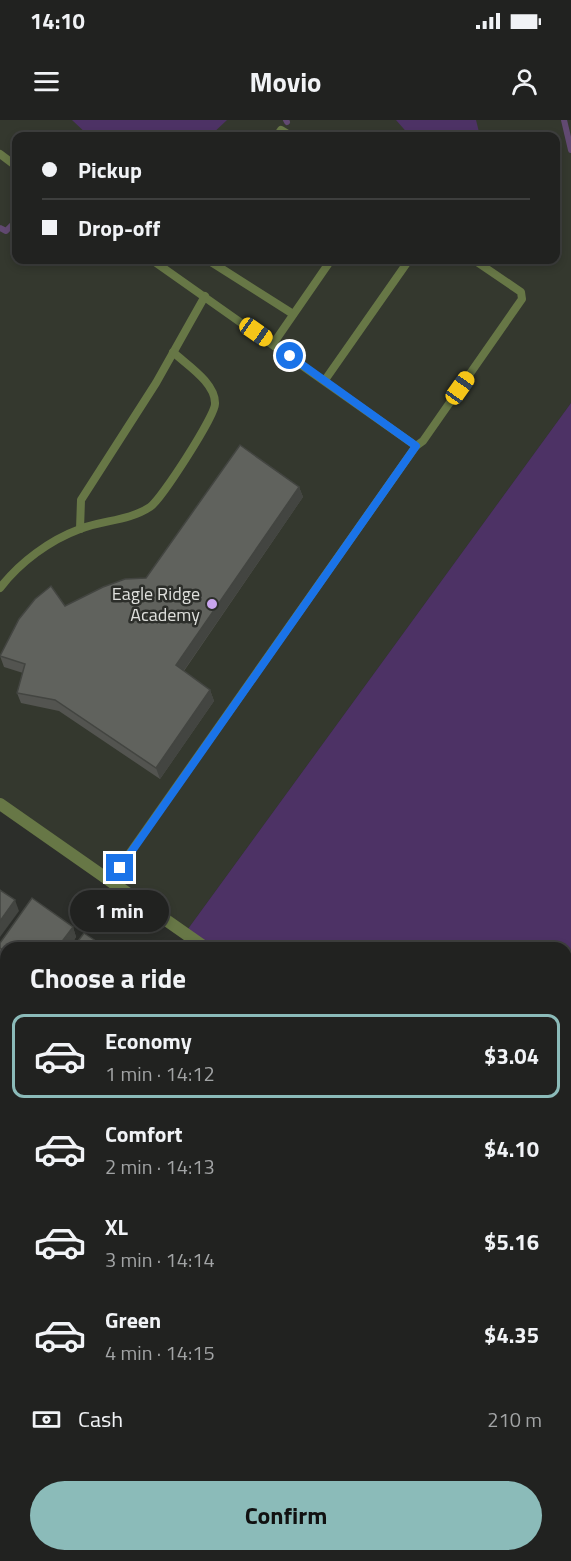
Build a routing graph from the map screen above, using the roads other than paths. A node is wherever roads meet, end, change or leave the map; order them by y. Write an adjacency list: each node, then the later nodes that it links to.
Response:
1 (158, 264): 6 (lane)
2 (214, 264): 7 (lane)
3 (328, 264): 7 (lane)
4 (406, 264): 10 (lane)
5 (480, 264): 11 (lane)
6 (205, 297): 8 (lane); 9 (lane)
7 (293, 314): 8 (lane)
8 (273, 344): 10 (lane)
9 (173, 352): 12 (lane); 12 (lane)
10 (325, 380): 11 (lane)
11 (416, 446): 15 (lane)
12 (80, 529): 13 (lane)
13 (0, 588)
14 (0, 804): 15 (street)
15 (111, 881): 16 (street)
16 (197, 942)

